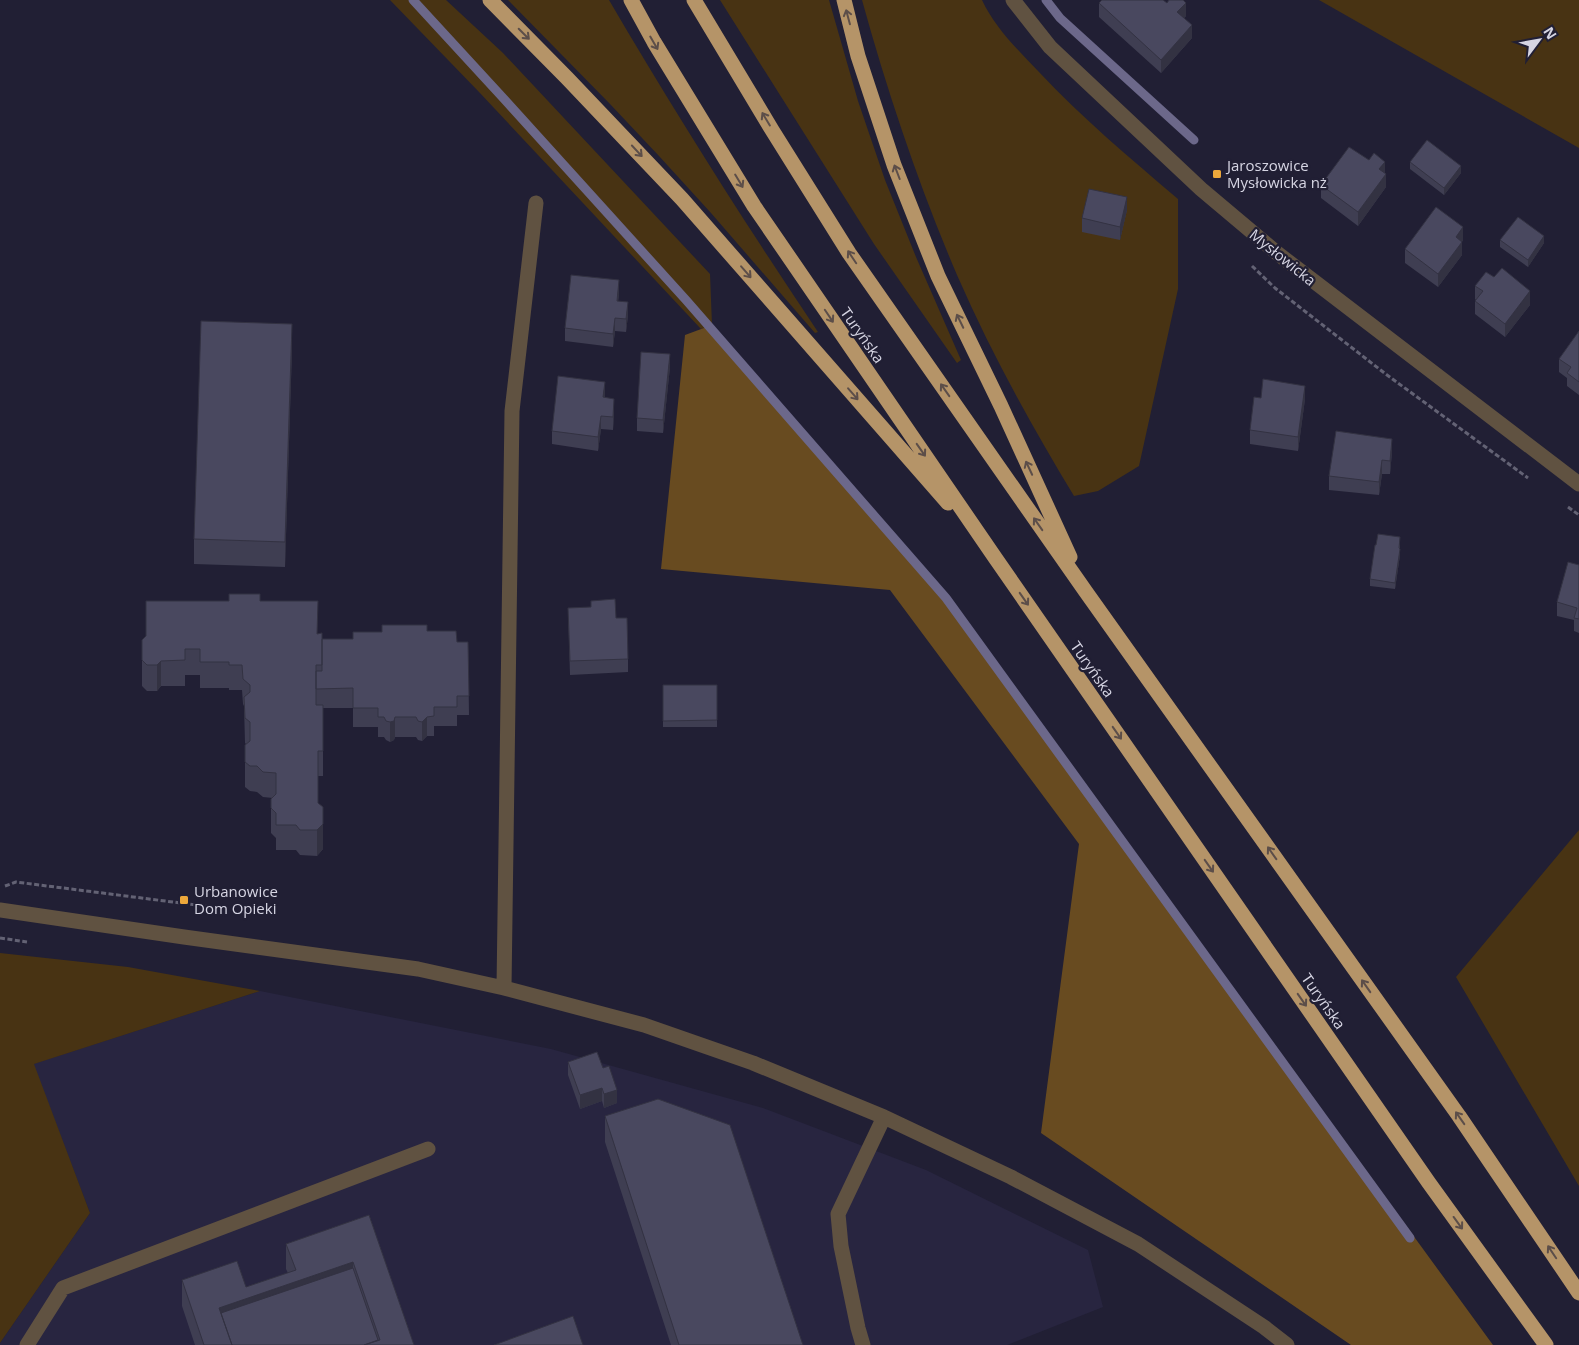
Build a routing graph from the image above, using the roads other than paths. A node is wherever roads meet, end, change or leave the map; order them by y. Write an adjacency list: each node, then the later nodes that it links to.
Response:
1 (490, 0): 8 (highway, one-way to 8)
2 (630, 0): 8 (highway, Turyńska, one-way to 8)
3 (694, 0): 9 (highway, one-way to 3)
4 (844, 0): 9 (highway, one-way to 4)
5 (1013, 0): 7 (street, Mysłowicka)
6 (536, 203): 11 (street)
7 (1579, 484)
8 (996, 559): 18 (highway, Turyńska, one-way to 18)
9 (1086, 592): 14 (highway, one-way to 9)
10 (0, 910): 11 (street)
11 (504, 988): 12 (street)
12 (884, 1117): 16 (street); 17 (street)
13 (428, 1149): 15 (street)
14 (1579, 1292)
15 (27, 1345)
16 (863, 1345)
17 (1287, 1345)
18 (1546, 1345)

